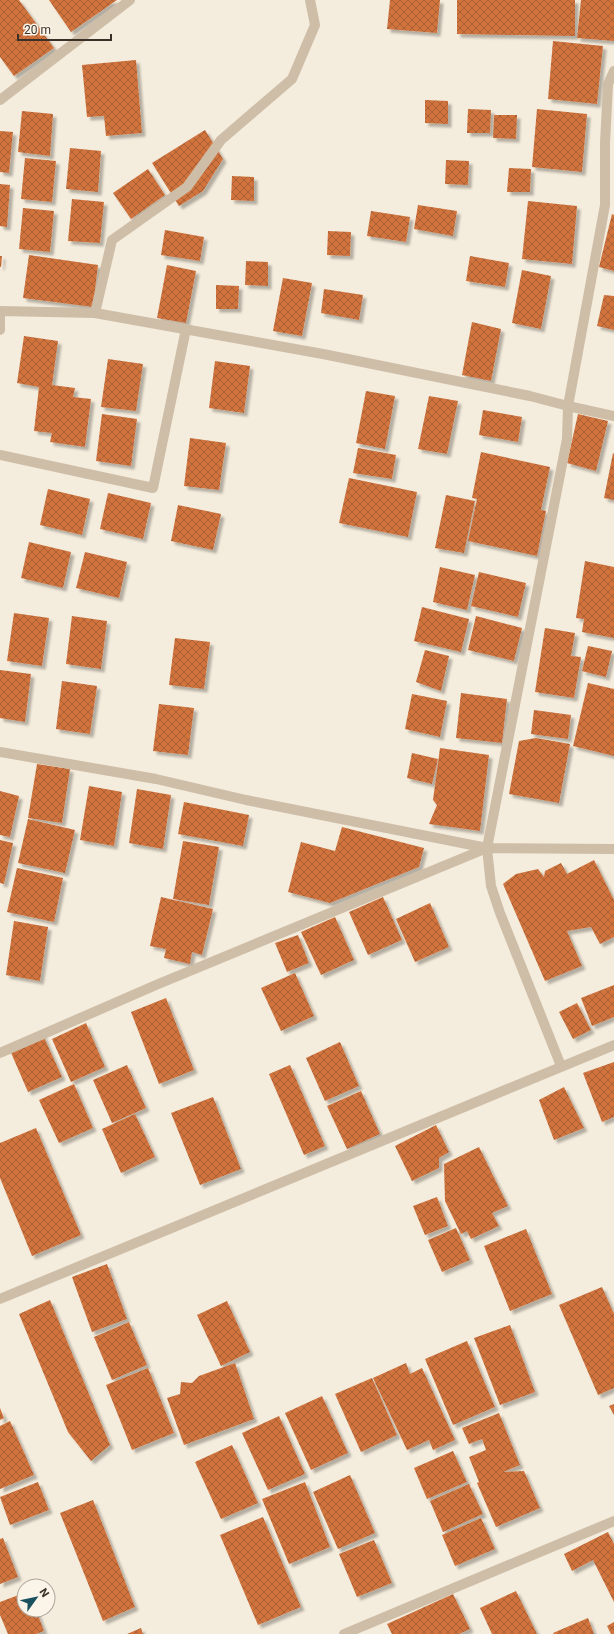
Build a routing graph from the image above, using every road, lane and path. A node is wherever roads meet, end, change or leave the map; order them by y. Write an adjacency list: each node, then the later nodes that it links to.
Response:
1 (130, 0): 4 (street)
2 (310, 0): 7 (street)
3 (614, 71): 5 (street)
4 (0, 100)
5 (609, 206): 10 (street)
6 (0, 311): 7 (street); 9 (street)
7 (95, 313): 8 (street)
8 (186, 329): 10 (street); 12 (street)
9 (0, 330)
10 (568, 406): 11 (street); 14 (street)
11 (614, 416)
12 (0, 455)
13 (0, 752): 14 (street)
14 (487, 848): 15 (street); 17 (street); 18 (street)
15 (614, 849)
16 (614, 1045): 18 (street)
17 (0, 1053)
18 (561, 1066): 19 (street)
19 (0, 1299)
20 (614, 1521): 21 (street)
21 (344, 1634)

